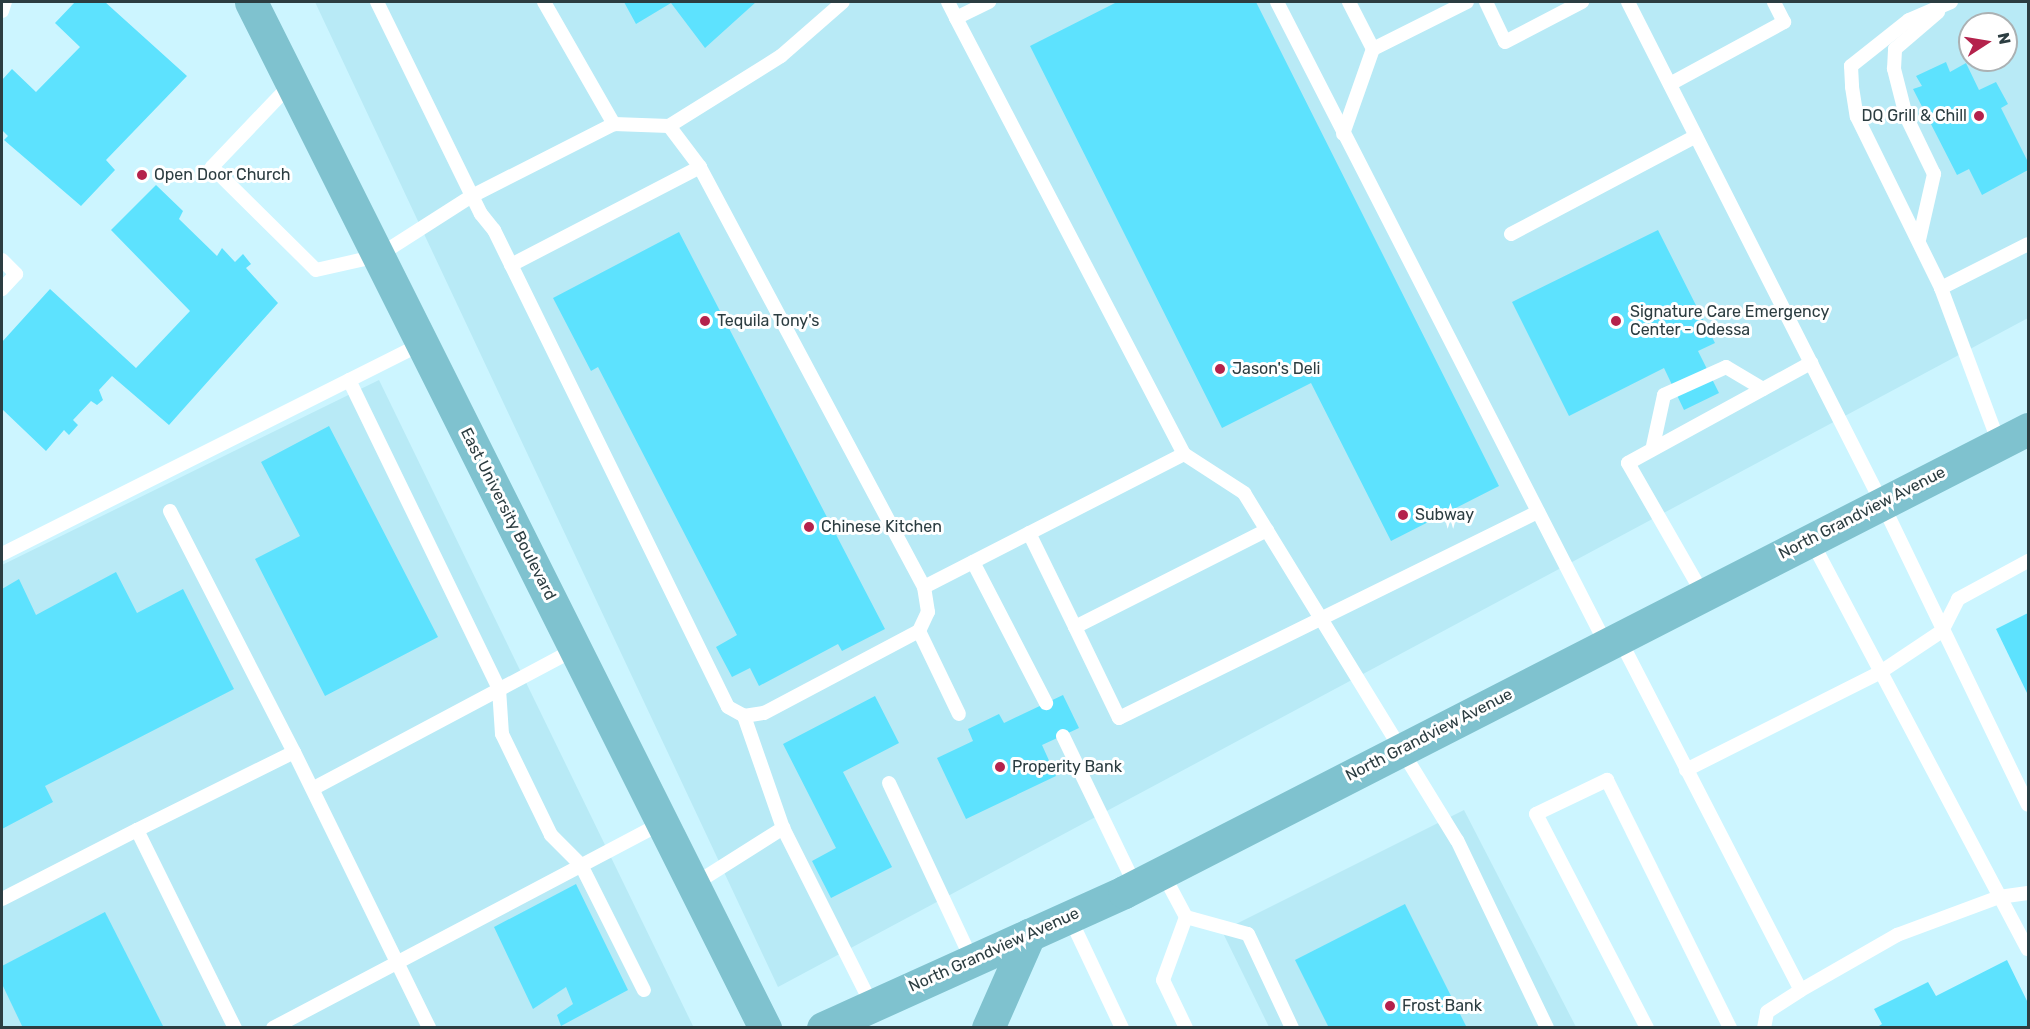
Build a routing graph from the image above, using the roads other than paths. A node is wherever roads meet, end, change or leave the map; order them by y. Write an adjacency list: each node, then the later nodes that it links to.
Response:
1 (5, 2): 16 (lane)
2 (251, 2): 19 (main road, East University Boulevard)
3 (377, 2): 26 (lane)
4 (544, 2): 21 (lane)
5 (843, 2): 22 (lane)
6 (948, 2): 17 (lane)
7 (989, 2): 17 (lane)
8 (1277, 2): 23 (lane)
9 (1349, 2): 18 (lane)
10 (1467, 2): 18 (lane)
11 (1486, 2): 12 (lane)
12 (1582, 2)
13 (1628, 2): 20 (lane)
14 (1774, 2): 20 (lane)
15 (1949, 2): 28 (lane); 28 (lane)
16 (2, 11)
17 (956, 18): 42 (lane)
18 (1373, 49): 23 (lane)
19 (292, 83): 30 (main road, East University Boulevard); 30 (lane)
20 (1670, 84): 24 (lane)
21 (614, 124): 22 (lane); 26 (lane)
22 (669, 126): 25 (lane)
23 (1343, 134): 45 (lane)
24 (1696, 136): 27 (lane); 36 (lane)
25 (700, 166): 32 (lane); 52 (lane)
26 (472, 196): 30 (lane); 32 (lane)
27 (1511, 234)
28 (1919, 240): 33 (lane)
29 (2028, 244): 33 (lane)
30 (378, 256): 35 (main road, East University Boulevard)
31 (2, 260): 34 (lane)
32 (512, 265): 64 (lane)
33 (1941, 288): 40 (lane)
34 (2, 289)
35 (423, 343): 37 (lane); 59 (main road, East University Boulevard)
36 (1811, 363): 38 (lane); 43 (lane)
37 (349, 380): 49 (lane); 61 (lane)
38 (1762, 389): 41 (lane); 41 (lane)
39 (2028, 429): 40 (main road, North Grandview Avenue)
40 (1999, 443): 43 (main road, North Grandview Avenue)
41 (1653, 446): 53 (lane)
42 (1184, 454): 46 (lane); 47 (lane)
43 (1882, 503): 48 (main road, North Grandview Avenue); 57 (lane)
44 (170, 511): 67 (lane)
45 (1538, 512): 54 (lane); 58 (lane)
46 (1267, 531): 54 (lane); 55 (lane)
47 (1029, 533): 51 (lane); 55 (lane)
48 (1811, 540): 53 (main road, North Grandview Avenue); 60 (lane)
49 (2, 554)
50 (2028, 561): 57 (lane)
51 (974, 562): 52 (lane); 62 (lane)
52 (924, 587): 56 (lane)
53 (1703, 594): 58 (main road, North Grandview Avenue)
54 (1322, 622): 55 (lane); 66 (lane)
55 (1075, 627)
56 (919, 631): 63 (lane); 64 (lane)
57 (1942, 631): 60 (lane); 71 (lane)
58 (1612, 641): 66 (main road, North Grandview Avenue); 68 (lane)
59 (575, 650): 61 (lane); 72 (main road, East University Boulevard)
60 (1879, 673): 68 (lane); 79 (lane)
61 (499, 689): 70 (lane); 75 (lane)
62 (1046, 703)
63 (959, 714)
64 (744, 716): 73 (lane)
65 (1063, 736): 76 (lane)
66 (1399, 750): 76 (main road, North Grandview Avenue); 99 (lane)
67 (294, 752): 70 (lane); 74 (lane)
68 (1686, 770): 88 (lane)
69 (889, 783): 86 (lane)
70 (314, 789): 85 (lane)
71 (2028, 805)
72 (662, 823): 75 (lane); 77 (main road, East University Boulevard)
73 (783, 828): 77 (lane); 89 (lane)
74 (137, 830): 80 (lane); 91 (lane)
75 (580, 865): 85 (lane); 87 (lane)
76 (1148, 879): 81 (main road, North Grandview Avenue); 82 (lane)
77 (693, 885): 94 (main road, East University Boulevard)
78 (2028, 893): 79 (lane)
79 (1999, 897): 84 (lane); 88 (lane)
80 (2, 899)
81 (1069, 916): 83 (main road, North Grandview Avenue); 90 (lane)
82 (1186, 916): 97 (lane); 98 (lane)
83 (1029, 935): 86 (main road, North Grandview Avenue); 96 (main road)
84 (2028, 949)
85 (396, 960): 92 (lane); 93 (lane)
86 (972, 960): 89 (main road, North Grandview Avenue)
87 (644, 990)
88 (1801, 990): 102 (lane)
89 (872, 1005): 95 (main road, North Grandview Avenue)
90 (1117, 1025)
91 (236, 1028)
92 (273, 1028)
93 (429, 1028)
94 (765, 1028)
95 (823, 1028)
96 (988, 1028)
97 (1186, 1028)
98 (1292, 1028)
99 (1547, 1028)
100 (1647, 1028): 101 (lane)
101 (1730, 1028)
102 (1764, 1028)

